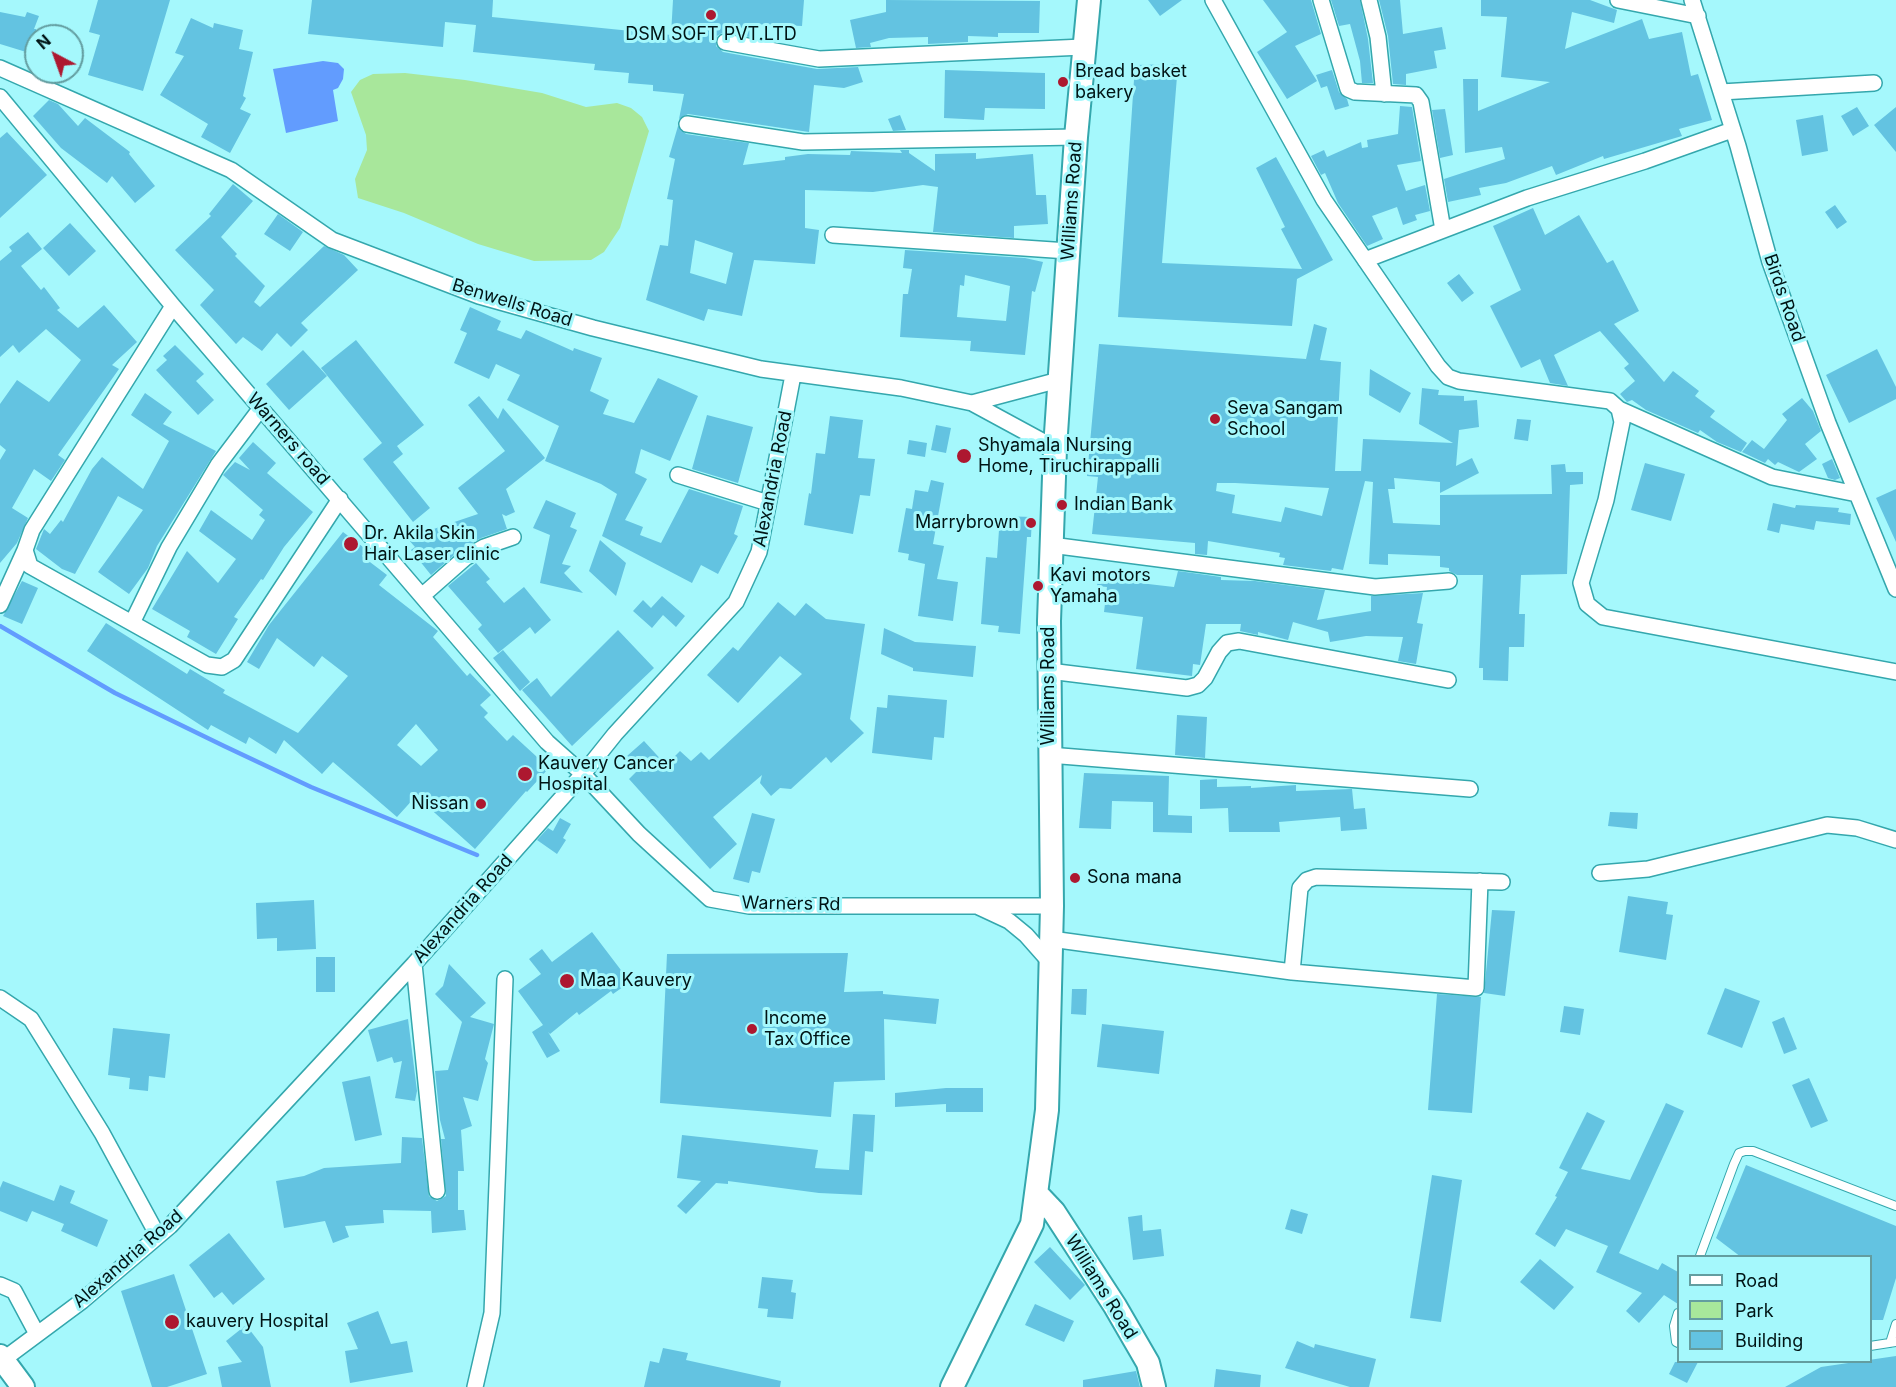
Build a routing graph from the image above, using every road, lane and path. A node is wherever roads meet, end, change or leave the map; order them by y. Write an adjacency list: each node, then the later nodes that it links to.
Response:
1 (1089, 0): 9 (street, Williams Road)
2 (1213, 0): 21 (street)
3 (1321, 0): 13 (street)
4 (1369, 0): 13 (street)
5 (1618, 0): 7 (street)
6 (1692, 0): 7 (street, Birds Road)
7 (1698, 16): 12 (street, Birds Road)
8 (725, 42): 9 (street)
9 (1083, 47): 17 (street, Williams Road)
10 (0, 68): 23 (street, Benwells Road)
11 (1874, 83): 12 (street)
12 (1721, 92): 16 (street, Birds Road)
13 (1384, 94): 18 (street)
14 (0, 96): 22 (street, Warners road)
15 (687, 124): 17 (street)
16 (1732, 130): 18 (street); 30 (street, Birds Road)
17 (1076, 136): 20 (street, Williams Road)
18 (1443, 230): 21 (street)
19 (834, 235): 20 (street)
20 (1068, 251): 24 (street, Williams Road)
21 (1365, 260): 27 (street)
22 (173, 306): 26 (street, Warners road); 35 (street)
23 (793, 375): 25 (street, Benwells Road); 32 (street, Alexandria Road)
24 (1059, 380): 25 (street); 28 (street, Williams Road)
25 (972, 403): 28 (street, Benwells Road)
26 (261, 408): 31 (street, Warners road); 40 (street)
27 (1619, 409): 30 (street); 42 (street)
28 (1055, 448): 34 (street, Williams Road)
29 (678, 475): 32 (street)
30 (1857, 494): 37 (street, Birds Road)
31 (340, 499): 38 (street, Warners road); 40 (street)
32 (768, 503): 45 (street, Alexandria Road)
33 (513, 537): 38 (street)
34 (1051, 545): 36 (street); 41 (street, Williams Road)
35 (25, 550): 39 (street); 40 (street)
36 (1449, 581)
37 (1896, 590)
38 (423, 595): 45 (street, Warners road)
39 (0, 605)
40 (132, 623)
41 (1049, 671): 43 (street); 44 (street, Williams Road)
42 (1896, 672)
43 (1448, 680)
44 (1049, 755): 46 (street); 52 (street, Williams Road)
45 (584, 774): 51 (street, Warners Rd); 55 (street, Alexandria Road)
46 (1470, 789)
47 (1896, 840): 48 (street)
48 (1600, 873)
49 (1480, 881): 50 (street); 56 (street); 56 (street)
50 (1502, 882)
51 (976, 905): 52 (street, Warners Rd); 54 (street)
52 (1052, 906): 53 (street, Williams Road)
53 (1051, 939): 54 (street, Williams Road); 56 (street)
54 (1049, 961): 60 (street, Williams Road)
55 (414, 964): 59 (street); 62 (street, Alexandria Road)
56 (1292, 972)
57 (505, 979): 73 (street)
58 (0, 998): 62 (street)
59 (437, 1191)
60 (1036, 1193): 74 (street, Williams Road); 75 (street, Williams Road)
61 (1896, 1206): 63 (lane)
62 (158, 1236): 67 (street, Alexandria Road)
63 (1701, 1255)
64 (0, 1285): 67 (street)
65 (1677, 1316): 68 (lane)
66 (1896, 1324): 69 (lane)
67 (37, 1334): 71 (street, Alexandria Road)
68 (1677, 1342)
69 (1893, 1343): 70 (lane)
70 (1872, 1346)
71 (2, 1358): 72 (street)
72 (23, 1387)
73 (475, 1387)
74 (952, 1387)
75 (1154, 1387)

